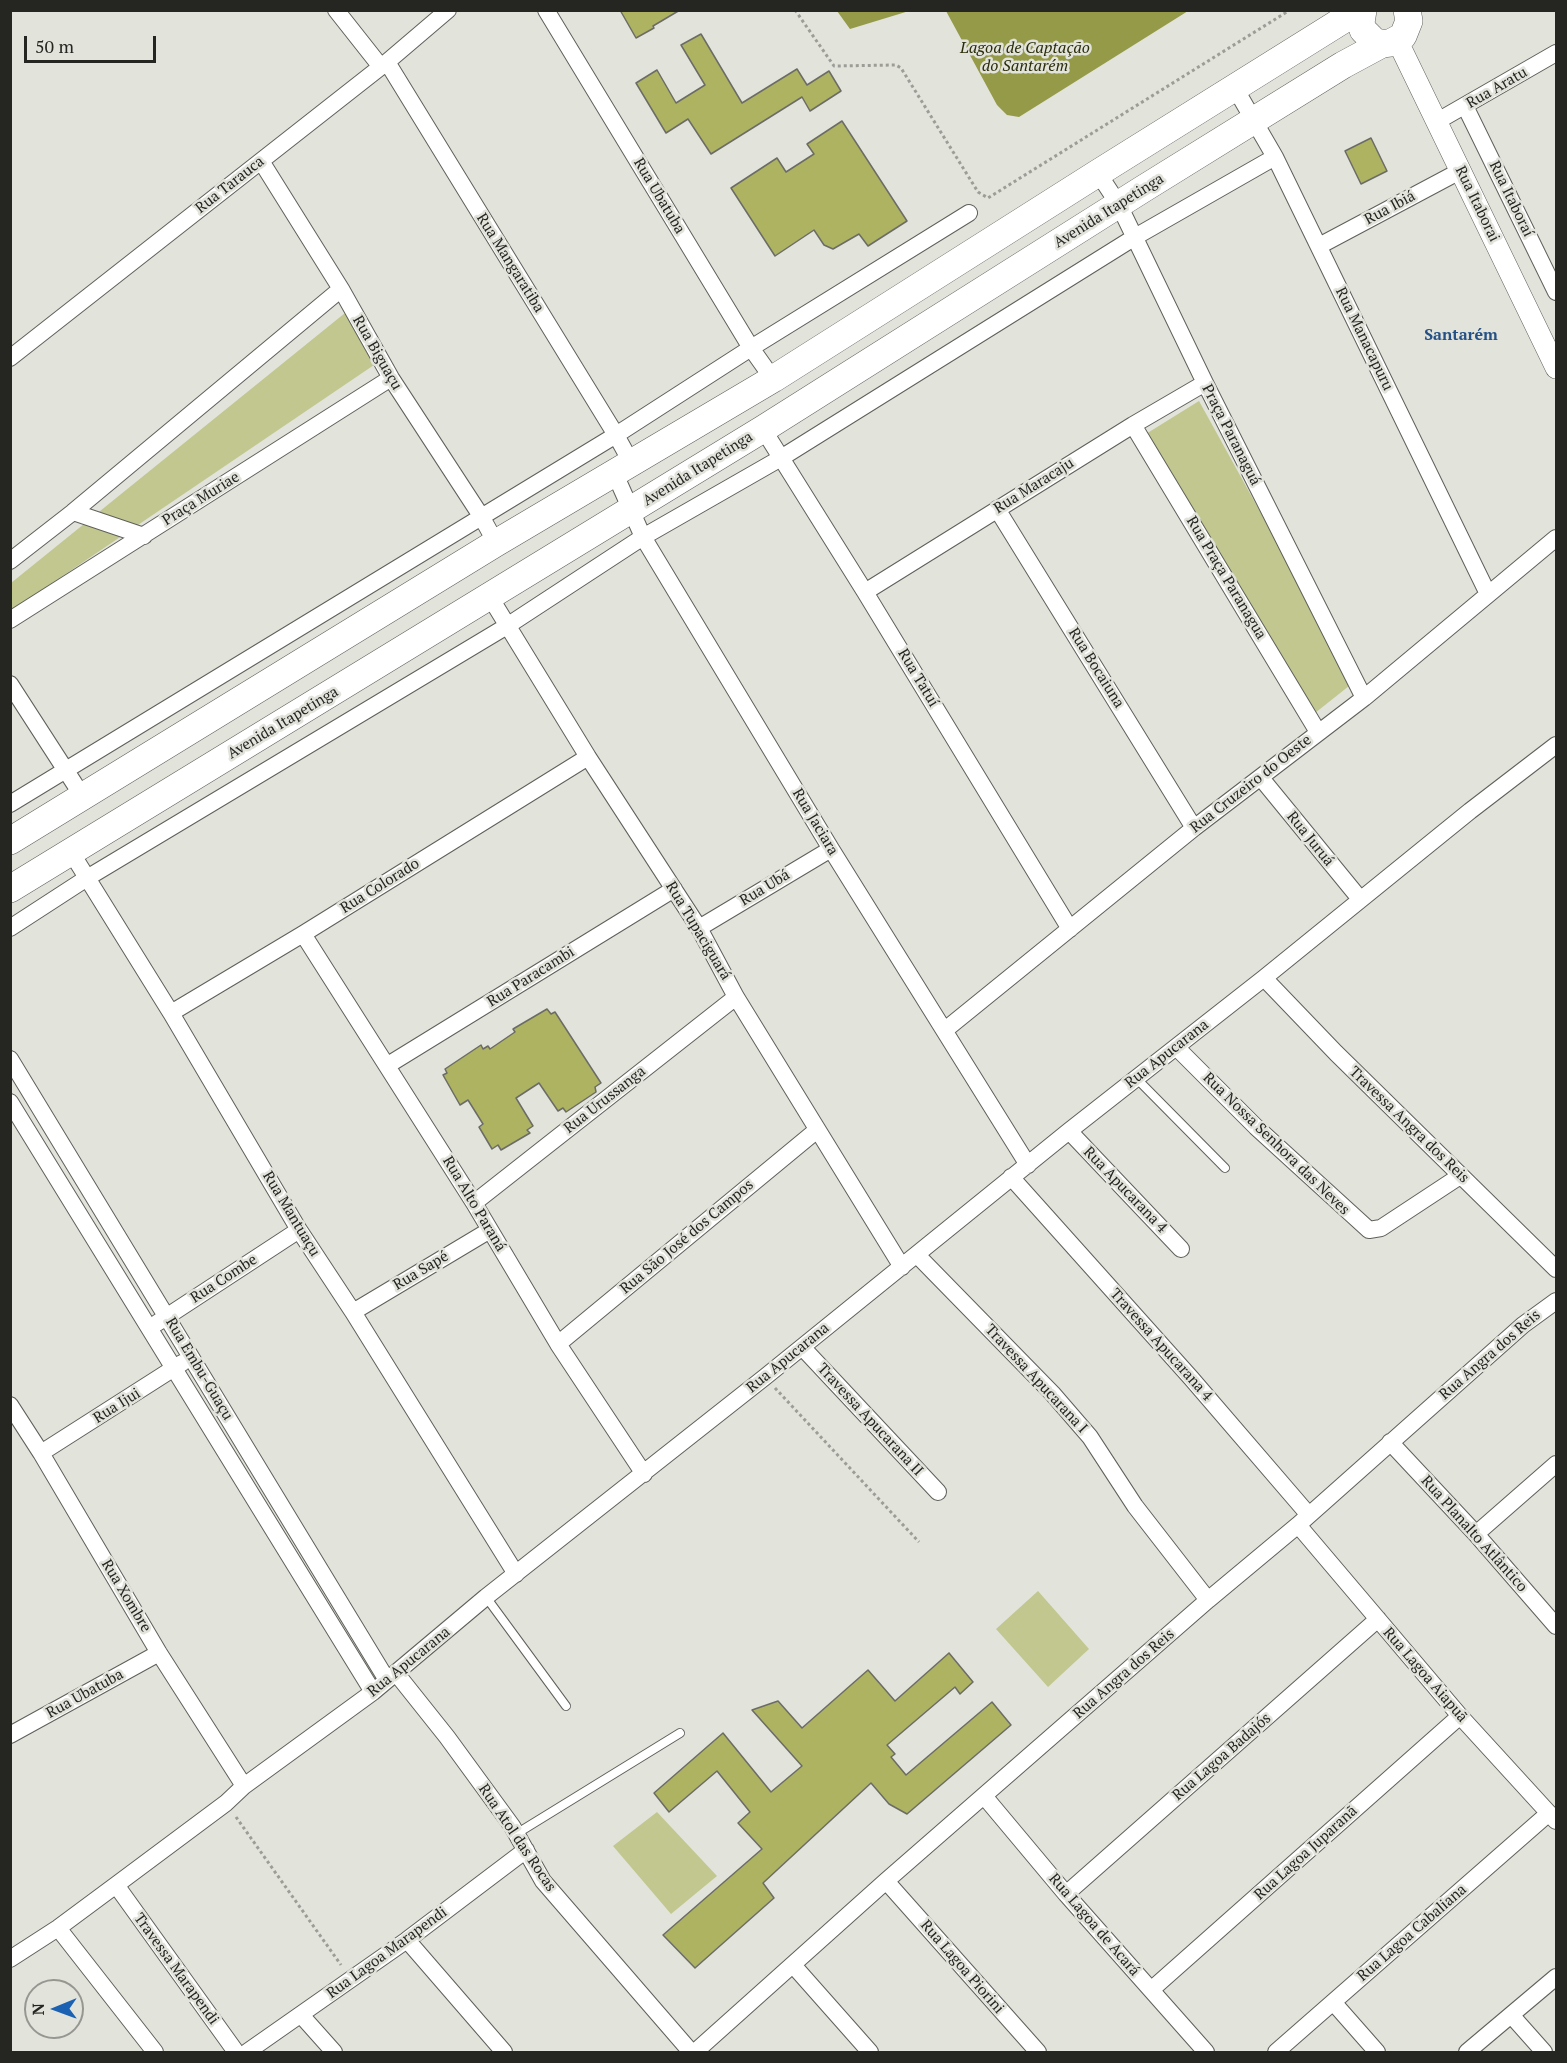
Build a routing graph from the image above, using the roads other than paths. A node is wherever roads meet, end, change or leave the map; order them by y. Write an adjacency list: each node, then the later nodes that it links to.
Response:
1 (336, 10): 7 (street, Rua Mangaratiba)
2 (448, 10): 7 (street, Rua Tarauca)
3 (546, 10): 22 (street, Rua Ubatuba)
4 (1361, 10): 5 (main road); 8 (main road)
5 (1404, 25): 10 (main road, Avenida Itapetinga); 11 (street, Rua Itaborai)
6 (1557, 53): 9 (street, Rua Aratu)
7 (384, 64): 13 (street, Rua Tarauca); 30 (street, Rua Mangaratiba)
8 (1235, 88): 10 (street, Rua Manacapuru); 15 (main road)
9 (1465, 106): 11 (street, Rua Aratu); 21 (street, Rua Itaboraí)
10 (1255, 120): 12 (street, Rua Manacapuru); 16 (main road, Avenida Itapetinga)
11 (1436, 122): 14 (street, Rua Itaborai)
12 (1275, 157): 18 (street, Avenida Itapetinga); 19 (street, Rua Manacapuru)
13 (261, 161): 20 (street, Rua Biguaçu); 23 (street, Rua Tarauca)
14 (1460, 171): 19 (street, Rua Ibiá); 24 (street, Rua Itaborai)
15 (1098, 173): 16 (street, Praça Paranaguá); 26 (main road)
16 (1119, 205): 18 (street, Praça Paranaguá); 29 (main road, Avenida Itapetinga)
17 (969, 213): 22 (street)
18 (1135, 237): 27 (street, Praça Paranaguá); 31 (street, Avenida Itapetinga)
19 (1319, 246): 43 (street, Rua Manacapuru)
20 (340, 289): 25 (street, Rua Biguaçu); 35 (street)
21 (1557, 292)
22 (751, 348): 26 (street, Rua Ubatuba); 30 (street)
23 (10, 358)
24 (1557, 368)
25 (391, 378): 36 (street, Rua Biguaçu); 37 (street, Praça Muriae)
26 (774, 380): 32 (main road)
27 (1205, 383): 28 (street, Rua Maracaju); 48 (street, Praça Paranaguá)
28 (1133, 425): 33 (street, Rua Maracaju); 50 (street, Rua Praça Paranagua)
29 (763, 429): 31 (street, Rua Tatuí); 34 (main road, Avenida Itapetinga)
30 (616, 435): 32 (street, Rua Mangaratiba); 36 (street)
31 (781, 458): 38 (street, Avenida Itapetinga); 42 (street, Rua Tatuí)
32 (623, 469): 34 (street, Rua Jaciara); 40 (main road)
33 (997, 509): 42 (street, Rua Maracaju); 58 (street, Rua Bocaiuna)
34 (630, 511): 38 (street, Rua Jaciara); 44 (main road, Avenida Itapetinga)
35 (73, 512): 37 (street); 41 (street)
36 (482, 516): 40 (street, Rua Biguaçu); 54 (street)
37 (144, 536): 45 (street, Praça Muriae)
38 (643, 537): 46 (street, Avenida Itapetinga); 60 (street, Rua Jaciara)
39 (1557, 538): 43 (street, Rua Cruzeiro do Oeste)
40 (496, 543): 49 (main road)
41 (10, 561)
42 (865, 592): 68 (street, Rua Tatuí)
43 (1488, 594): 48 (street, Rua Cruzeiro do Oeste)
44 (490, 597): 46 (street, Rua Tupaciguará); 53 (main road, Avenida Itapetinga)
45 (10, 620)
46 (507, 626): 52 (street, Rua Tupaciguará); 62 (street, Avenida Itapetinga)
47 (10, 684): 54 (street)
48 (1364, 698): 50 (street, Rua Cruzeiro do Oeste)
49 (194, 729): 53 (main road); 56 (main road)
50 (1318, 732): 55 (street, Rua Cruzeiro do Oeste)
51 (1557, 745): 65 (street, Rua Apucarana)
52 (588, 757): 64 (street, Rua Tupaciguará); 69 (street, Rua Colorado)
53 (216, 764): 61 (main road, Avenida Itapetinga)
54 (65, 772): 56 (street); 57 (street)
55 (1261, 778): 58 (street, Rua Cruzeiro do Oeste); 65 (street, Rua Juruá)
56 (83, 796): 59 (main road)
57 (10, 804)
58 (1194, 828): 68 (street, Rua Cruzeiro do Oeste)
59 (10, 841)
60 (831, 849): 67 (street, Rua Ubá); 73 (street, Rua Jaciara)
61 (71, 852): 62 (street, Rua Mantuaçu); 63 (main road, Avenida Itapetinga)
62 (87, 878): 66 (street, Avenida Itapetinga); 72 (street, Rua Mantuaçu)
63 (10, 889)
64 (674, 889): 67 (street, Rua Tupaciguará); 76 (street, Rua Paracambi)
65 (1360, 899): 70 (street, Rua Apucarana)
66 (10, 928)
67 (699, 928): 71 (street, Rua Tupaciguará)
68 (1070, 929): 73 (street, Rua Cruzeiro do Oeste)
69 (303, 934): 72 (street, Rua Colorado); 76 (street, Rua Alto Paraná)
70 (1264, 978): 74 (street, Rua Apucarana); 83 (street, Travessa Angra dos Reis)
71 (736, 997): 79 (street, Rua Tupaciguará); 85 (street, Rua Urussanga)
72 (171, 1013): 86 (street, Rua Mantuaçu)
73 (945, 1030): 81 (street, Rua Jaciara)
74 (1176, 1047): 77 (street, Rua Apucarana); 83 (street, Rua Nossa Senhora das Neves)
75 (10, 1059): 94 (street, Rua Embu-Guaçu)
76 (388, 1065): 85 (street, Rua Alto Paraná)
77 (1136, 1077): 80 (street, Rua Apucarana); 82 (lane)
78 (10, 1102): 95 (street, Rua Embu-Guaçu)
79 (817, 1130): 90 (street, Rua Tupaciguará); 96 (street, Rua São José dos Campos)
80 (1069, 1131): 81 (street, Rua Apucarana); 88 (street, Rua Apucarana 4)
81 (1028, 1164): 84 (street, Rua Apucarana)
82 (1225, 1168)
83 (1460, 1176): 91 (street, Travessa Angra dos Reis)
84 (1011, 1178): 89 (street, Rua Apucarana); 106 (street, Travessa Apucarana 4)
85 (474, 1203): 87 (street, Rua Alto Paraná)
86 (299, 1230): 93 (street, Rua Mantuaçu); 94 (street, Rua Combe)
87 (490, 1230): 93 (street, Rua Sapé); 96 (street, Rua Alto Paraná)
88 (1181, 1249)
89 (917, 1255): 90 (street, Rua Apucarana); 110 (street, Travessa Apucarana I)
90 (902, 1267): 97 (street, Rua Apucarana)
91 (1557, 1269)
92 (1557, 1301): 101 (street, Rua Angra dos Reis)
93 (353, 1312): 108 (street, Rua Mantuaçu)
94 (166, 1316): 95 (street, Rua Combe); 98 (street, Rua Embu-Guaçu)
95 (149, 1328): 99 (street, Rua Embu-Guaçu)
96 (558, 1344): 104 (street, Rua Alto Paraná)
97 (802, 1347): 104 (street, Rua Apucarana); 105 (street, Travessa Apucarana II)
98 (191, 1357): 99 (street, Rua Ijui); 114 (street, Rua Embu-Guaçu)
99 (173, 1368): 102 (street, Rua Ijui); 115 (street, Rua Embu-Guaçu)
100 (10, 1405): 102 (street, Rua Xombre)
101 (1390, 1442): 106 (street, Rua Angra dos Reis); 107 (street, Rua Planalto Atlântico)
102 (41, 1453): 113 (street, Rua Xombre)
103 (1557, 1464): 107 (street)
104 (644, 1474): 108 (street, Rua Apucarana)
105 (938, 1492)
106 (1303, 1520): 110 (street, Rua Angra dos Reis); 111 (street, Rua Lagoa Aiapuã)
107 (1476, 1534): 112 (street, Rua Planalto Atlântico)
108 (516, 1574): 109 (street, Rua Apucarana)
109 (486, 1597): 114 (street, Rua Apucarana); 116 (lane)
110 (1208, 1600): 121 (street, Rua Angra dos Reis)
111 (1378, 1619): 117 (street, Rua Lagoa Aiapuã); 127 (street, Rua Lagoa Badajós)
112 (1557, 1626)
113 (159, 1653): 118 (street, Rua Ubatuba); 120 (street, Rua Xombre)
114 (391, 1677): 115 (street, Rua Apucarana); 123 (street, Rua Atol das Rocas)
115 (373, 1692): 120 (street, Rua Apucarana)
116 (566, 1706)
117 (1460, 1716): 122 (street, Rua Lagoa Aiapuã); 133 (street, Rua Lagoa Juparanã)
118 (13, 1728)
119 (680, 1733): 123 (lane)
120 (244, 1786): 126 (street, Rua Apucarana)
121 (984, 1797): 125 (street, Rua Angra dos Reis); 127 (street, Rua Lagoa de Acará)
122 (1553, 1817): 134 (street, Rua Lagoa Cabaliana)
123 (516, 1834): 124 (street, Rua Atol das Rocas)
124 (526, 1850): 129 (street, Rua Lagoa Marapendi); 142 (street, Rua Atol das Rocas)
125 (886, 1881): 131 (street, Rua Angra dos Reis); 144 (street, Rua Lagoa Piorini)
126 (116, 1885): 128 (street, Rua Apucarana); 138 (street, Travessa Marapendi)
127 (1066, 1894): 133 (street, Rua Lagoa de Acará)
128 (58, 1928): 130 (street, Rua Apucarana); 137 (street)
129 (407, 1940): 135 (street, Rua Lagoa Marapendi); 141 (street)
130 (10, 1959)
131 (793, 1965): 142 (street, Rua Angra dos Reis); 143 (street)
132 (1557, 1977): 136 (street)
133 (1151, 1990): 145 (street, Rua Lagoa de Acará)
134 (1334, 2002): 146 (street, Rua Lagoa Cabaliana); 147 (street)
135 (302, 2015): 139 (street, Rua Lagoa Marapendi); 140 (street)
136 (1512, 2016): 148 (street); 149 (street)
137 (155, 2052)
138 (236, 2052)
139 (247, 2052)
140 (334, 2052)
141 (504, 2052)
142 (693, 2052)
143 (870, 2052)
144 (1038, 2052)
145 (1206, 2052)
146 (1276, 2052)
147 (1377, 2052)
148 (1467, 2052)
149 (1544, 2052)

